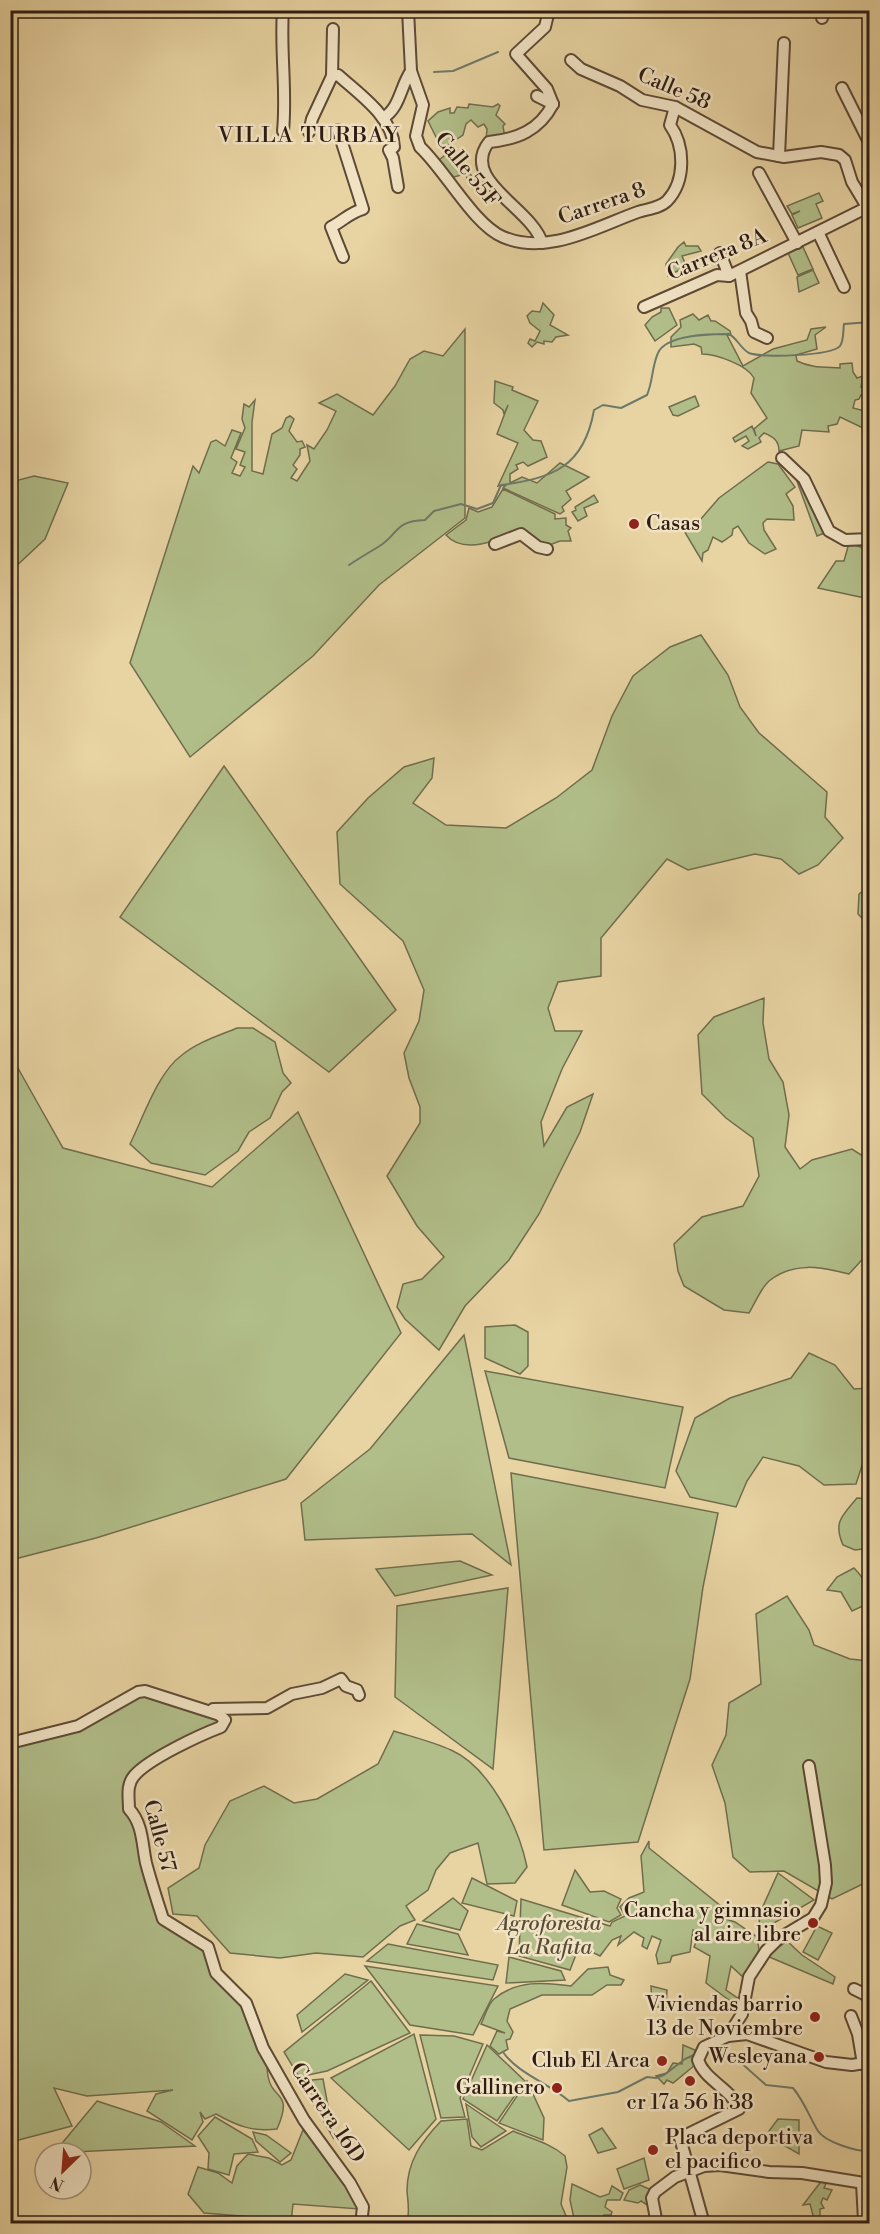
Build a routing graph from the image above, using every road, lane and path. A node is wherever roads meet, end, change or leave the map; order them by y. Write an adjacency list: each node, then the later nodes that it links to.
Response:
1 (283, 10): 15 (street)
2 (408, 10): 7 (street, Calle 55F)
3 (549, 10): 11 (street)
4 (333, 29): 8 (street)
5 (783, 47): 18 (street)
6 (571, 60): 12 (street, Calle 58)
7 (411, 71): 13 (street); 23 (street, Calle 55F)
8 (332, 76): 13 (street); 16 (street)
9 (842, 88): 17 (street)
10 (537, 96): 11 (street)
11 (553, 104): 23 (street)
12 (675, 107): 18 (street, Calle 58); 23 (street, Carrera 8)
13 (383, 118): 20 (street)
14 (338, 130): 26 (street)
15 (283, 131)
16 (309, 132)
17 (870, 144)
18 (779, 156): 21 (street)
19 (759, 173): 24 (street)
20 (398, 187)
21 (868, 207): 22 (street, Carrera 8A)
22 (818, 232): 24 (street, Carrera 8A); 29 (street)
23 (542, 243)
24 (797, 243): 27 (street, Carrera 8A)
25 (720, 253): 28 (street)
26 (343, 257)
27 (740, 271): 28 (street, Carrera 8A); 31 (street)
28 (729, 276): 30 (street, Carrera 8A)
29 (844, 287)
30 (644, 307)
31 (767, 338)
32 (782, 458): 33 (street)
33 (870, 539)
34 (495, 544): 35 (street)
35 (547, 549)
36 (359, 1695): 37 (street)
37 (220, 1715): 38 (street); 43 (street, Calle 57)
38 (10, 1743)
39 (809, 1766): 44 (street)
40 (854, 1989): 41 (street)
41 (870, 1996)
42 (851, 2016): 45 (street)
43 (254, 2024): 49 (street, Carrera 16D)
44 (728, 2036): 45 (street); 46 (street)
45 (868, 2066)
46 (689, 2171): 47 (street); 50 (street); 51 (street)
47 (866, 2183): 48 (street)
48 (870, 2220)
49 (361, 2223)
50 (657, 2223)
51 (704, 2223)

